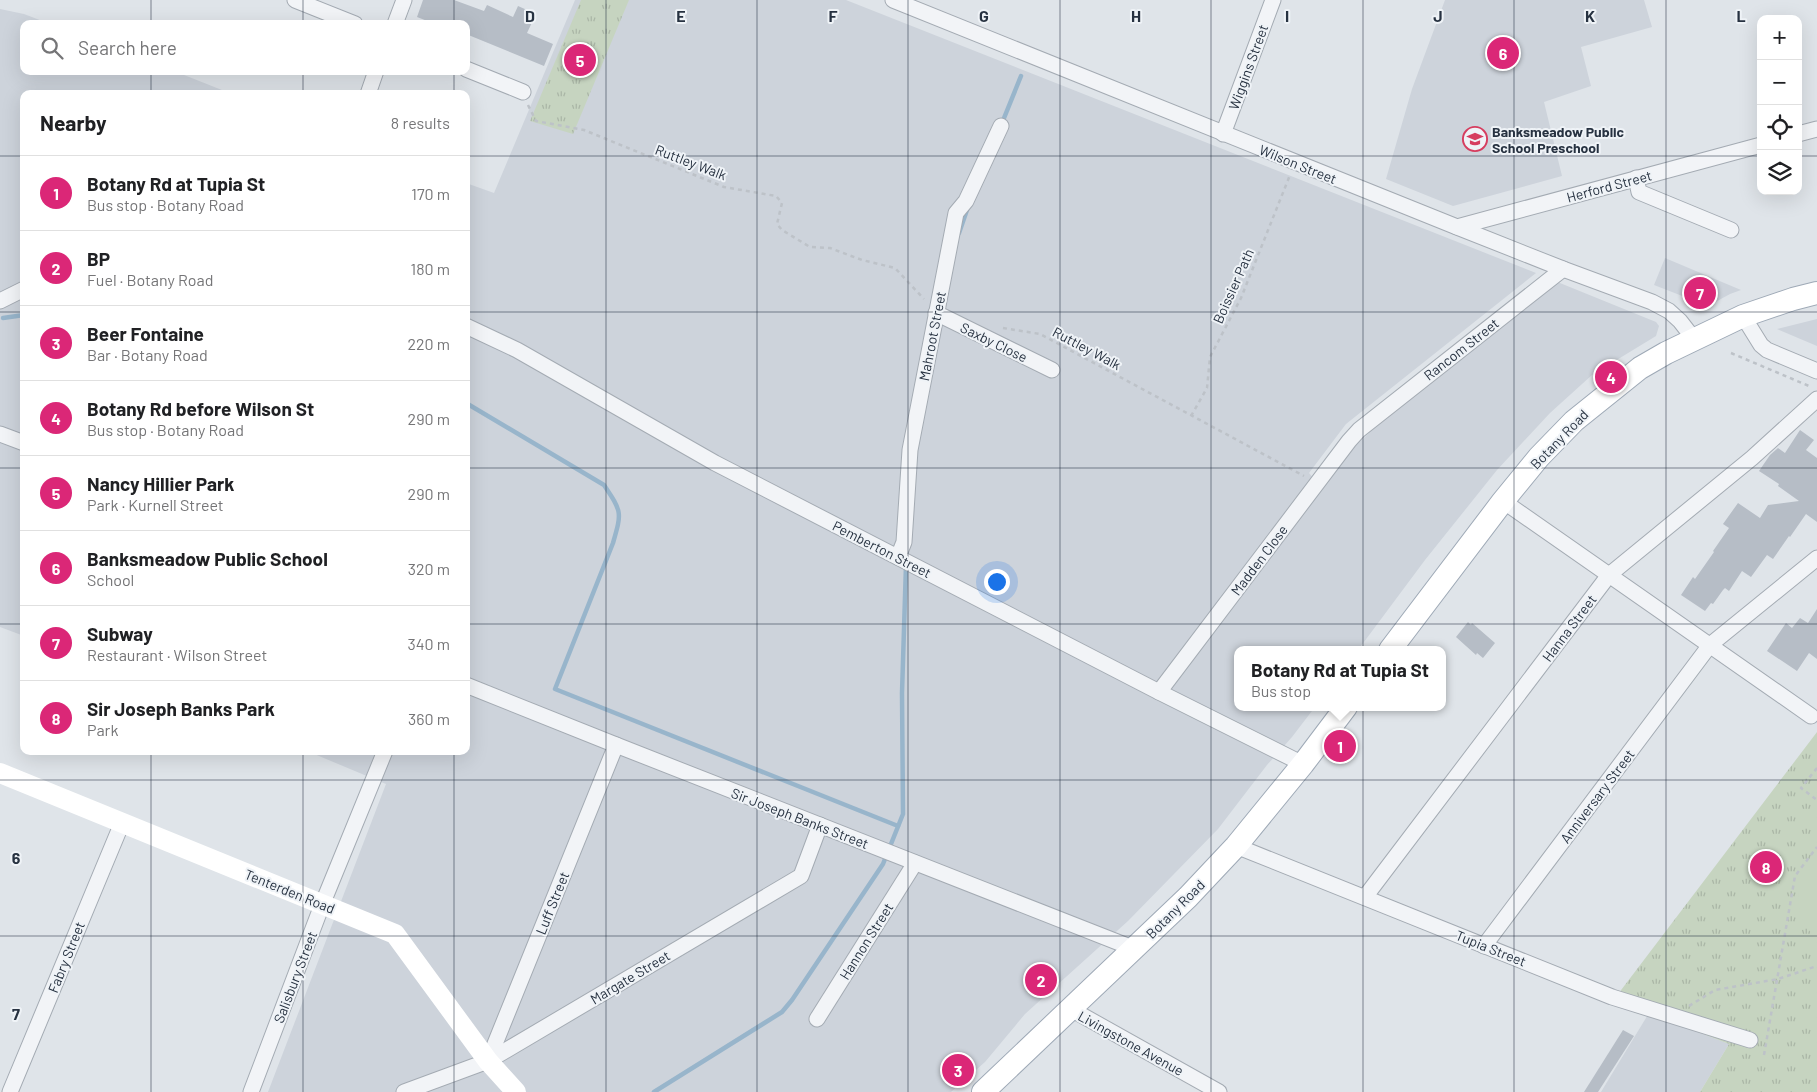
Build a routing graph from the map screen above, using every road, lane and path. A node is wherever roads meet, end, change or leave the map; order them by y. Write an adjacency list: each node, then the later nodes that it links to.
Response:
1 (295, 0): 5 (street)
2 (404, 0): 6 (street)
3 (893, 0): 14 (street, Wilson Street)
4 (1272, 0): 14 (street, Wiggins Street)
5 (345, 20)
6 (396, 20)
7 (470, 71): 10 (street)
8 (375, 75): 9 (street)
9 (369, 90)
10 (523, 92): 24 (path, Ruttley Walk)
11 (1001, 126): 24 (street, Mahroot Street)
12 (1817, 129): 13 (street)
13 (1802, 133)
14 (1223, 134): 16 (street, Wilson Street)
15 (1757, 145): 17 (street, Herford Street)
16 (1295, 162): 18 (street, Wilson Street); 34 (path, Boissier Path)
17 (1636, 178): 18 (street, Herford Street); 19 (street)
18 (1457, 227): 20 (street, Wilson Street)
19 (1731, 230)
20 (1563, 269): 28 (street, Wilson Street); 35 (street, Rancom Street)
21 (20, 291): 23 (street)
22 (1817, 293): 25 (main road, Botany Road)
23 (0, 301)
24 (937, 308): 30 (street, Saxby Close); 40 (street, Mahroot Street)
25 (1743, 316): 28 (main road, Botany Road); 31 (street)
26 (1000, 327): 34 (path, Ruttley Walk)
27 (470, 328): 40 (street, Pemberton Street)
28 (1694, 339): 39 (main road, Botany Road)
29 (1730, 353): 32 (path)
30 (1052, 370)
31 (1817, 371)
32 (1807, 385)
33 (1817, 399): 42 (street, Hanna Street)
34 (1191, 416): 38 (path, Ruttley Walk)
35 (1360, 430): 38 (street, Madden Close)
36 (0, 434): 37 (street)
37 (20, 442)
38 (1316, 483): 46 (street, Madden Close)
39 (1503, 501): 42 (street); 43 (main road, Botany Road)
40 (898, 557): 46 (street, Pemberton Street)
41 (1817, 558): 44 (street, Anniversary Street)
42 (1609, 575): 44 (street); 60 (street, Hanna Street)
43 (1393, 646)
44 (1710, 646): 48 (street); 62 (street, Anniversary Street)
45 (470, 687): 49 (street, Sir Joseph Banks Street)
46 (1159, 692): 51 (street, Pemberton Street)
47 (1343, 711): 51 (main road, Botany Road)
48 (1811, 716)
49 (616, 746): 56 (street, Sir Joseph Banks Street); 71 (street, Luff Street)
50 (383, 755): 61 (street, Salisbury Street)
51 (1302, 764): 57 (main road, Botany Road)
52 (1817, 768): 54 (path)
53 (0, 773): 55 (street, Tenterden Road)
54 (1817, 800)
55 (122, 823): 61 (street, Tenterden Road); 72 (street, Fabry Street)
56 (820, 825): 59 (street, Sir Joseph Banks Street); 71 (street, Margate Street)
57 (1236, 846): 60 (street, Tupia Street); 63 (main road, Botany Road)
58 (1817, 848): 65 (path)
59 (915, 863): 63 (street, Sir Joseph Banks Street); 68 (street, Hannon Street)
60 (1364, 898): 62 (street, Tupia Street)
61 (322, 905): 71 (street, Tenterden Road); 73 (street, Salisbury Street)
62 (1484, 946): 67 (street, Tupia Street)
63 (1135, 949): 66 (main road, Botany Road)
64 (1817, 966): 65 (path)
65 (1778, 979): 67 (path); 70 (path)
66 (1070, 1008): 76 (main road, Botany Road); 77 (street, Livingstone Avenue)
67 (1673, 1016): 69 (street, Tupia Street)
68 (817, 1019)
69 (1750, 1040)
70 (1764, 1054)
71 (488, 1061): 74 (street, Margate Street); 75 (street, Tenterden Road)
72 (10, 1092)
73 (251, 1092)
74 (404, 1092)
75 (516, 1092)
76 (983, 1092)
77 (1219, 1092)

